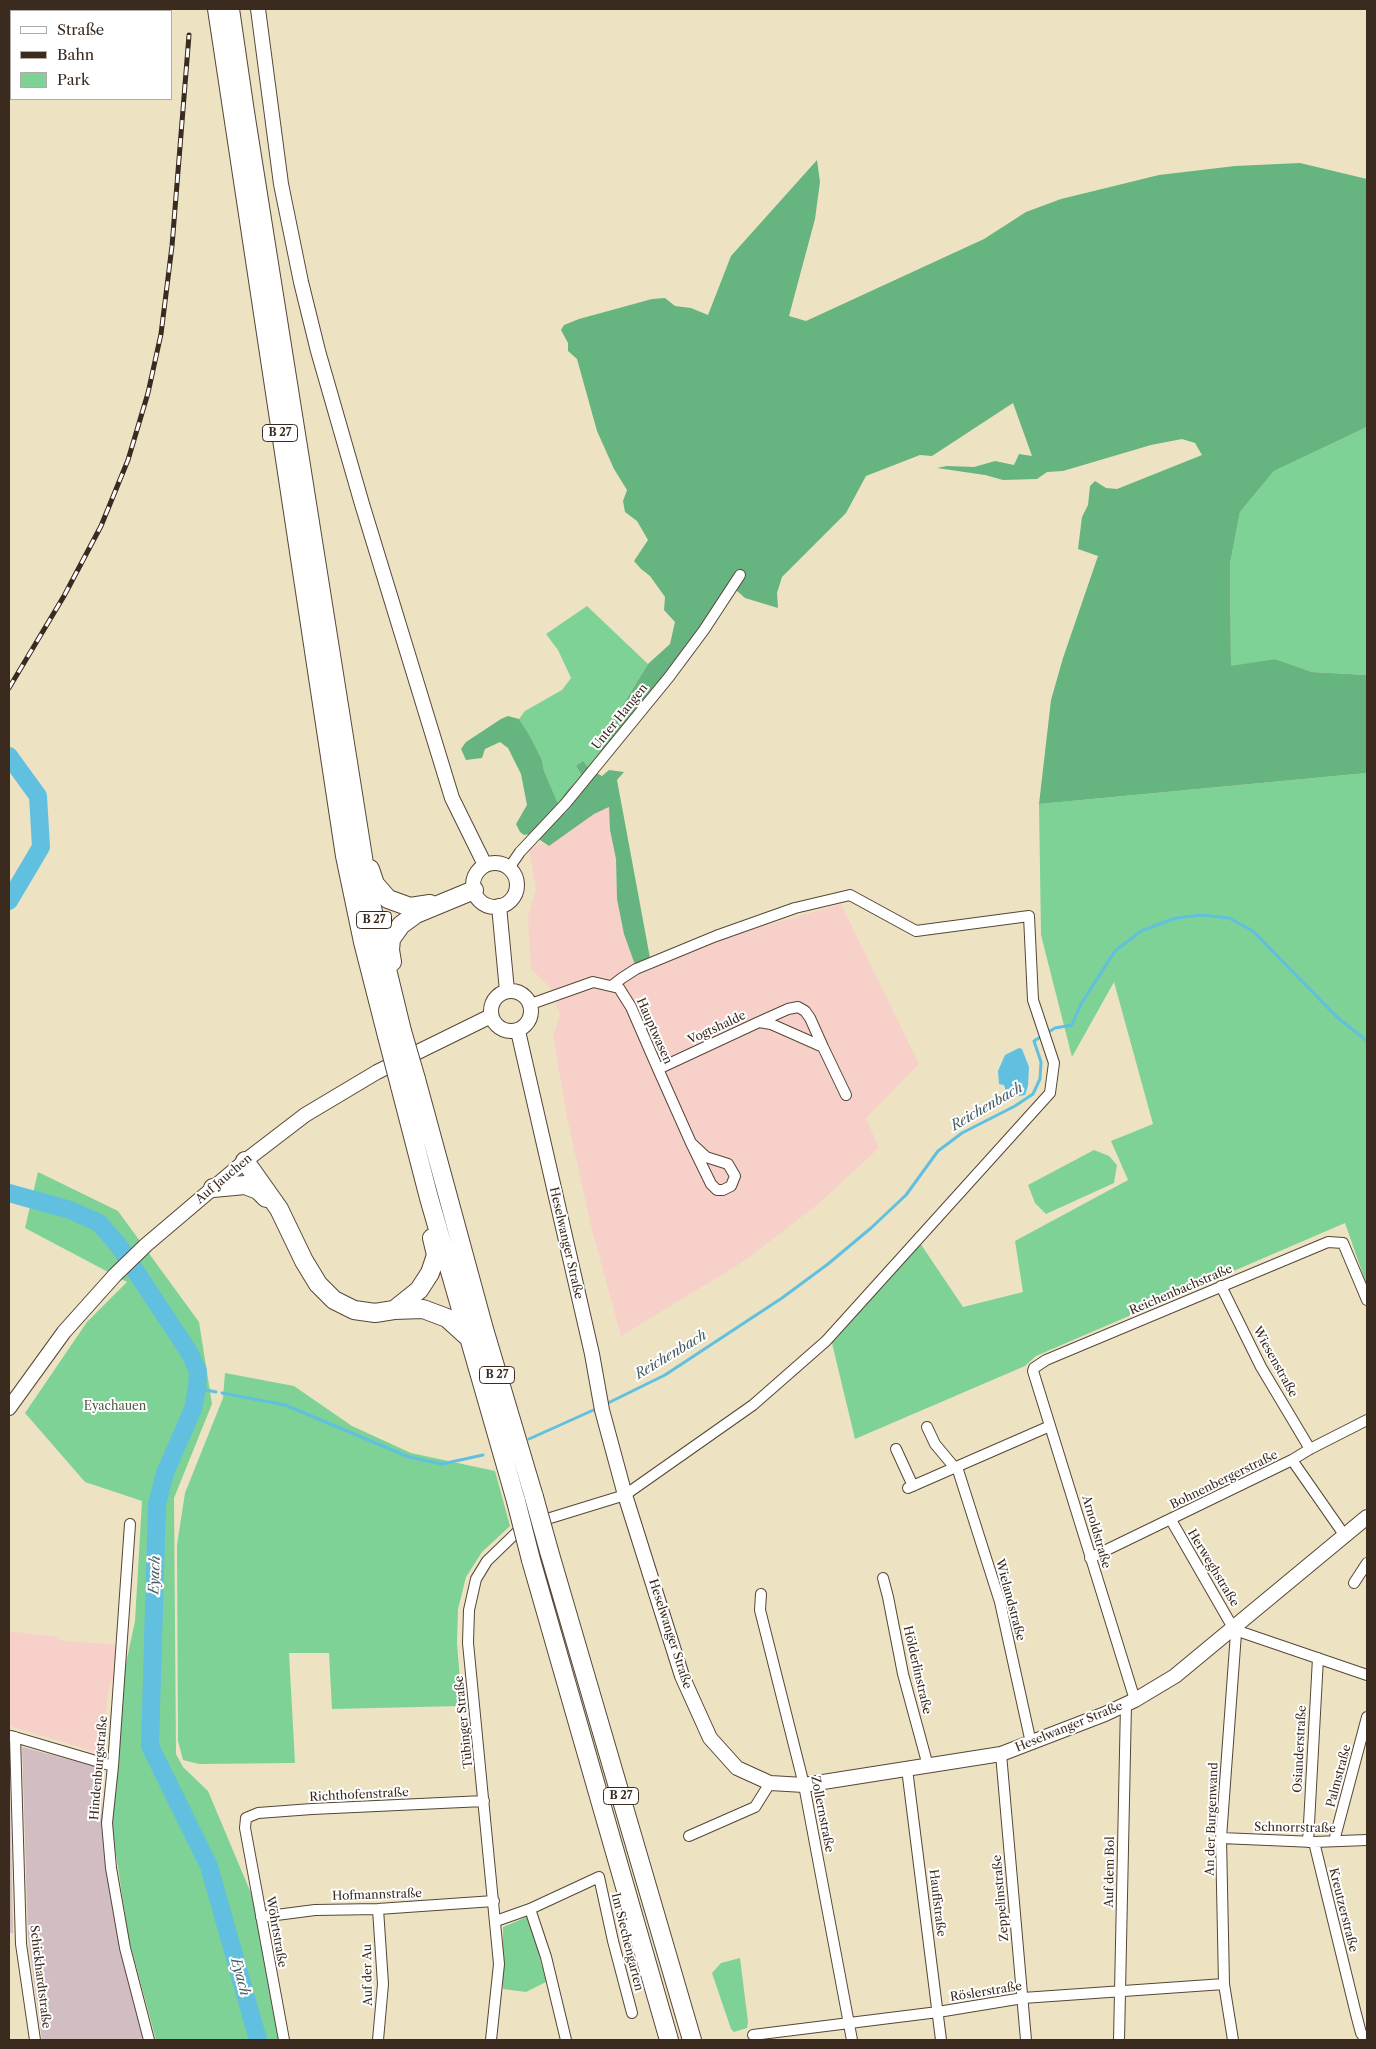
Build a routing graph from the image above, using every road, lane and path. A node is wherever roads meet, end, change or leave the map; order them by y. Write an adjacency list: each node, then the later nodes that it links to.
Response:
1 (217, 9): 18 (highway, B 27)
2 (230, 9): 5 (highway, B 27)
3 (258, 9): 6 (street)
4 (740, 574): 7 (street, Unter Hangen)
5 (357, 828): 9 (highway); 14 (highway, B 27)
6 (485, 865): 7 (street); 8 (street)
7 (509, 868): 10 (street)
8 (474, 890): 9 (highway); 10 (street)
9 (440, 903): 14 (highway)
10 (499, 906): 12 (street)
11 (613, 985): 13 (street); 20 (street, Hauptwasen); 41 (street, Tübinger Straße)
12 (507, 991): 13 (street); 15 (street)
13 (531, 1004): 17 (street)
14 (397, 1009): 18 (highway, B 27)
15 (491, 1016): 17 (street); 24 (street, Auf Jauchen)
16 (760, 1022): 19 (street, Vogtshalde); 19 (street, Vogtshalde); 20 (street, Vogtshalde)
17 (518, 1031): 41 (street, Heselwanger Straße)
18 (394, 1034): 21 (highway, B 27, bridge)
19 (823, 1047): 22 (street, Vogtshalde)
20 (658, 1069): 23 (street, Hauptwasen)
21 (408, 1083): 26 (highway, B 27); 90 (highway, B 27, bridge)
22 (846, 1095)
23 (691, 1143): 23 (street, Hauptwasen)
24 (245, 1161): 25 (street, Auf Jauchen); 27 (highway)
25 (213, 1188): 27 (highway); 33 (street, Auf Jauchen)
26 (429, 1198): 30 (highway); 31 (highway, B 27)
27 (279, 1209): 30 (highway)
28 (1221, 1286): 29 (street, Reichenbachstraße); 32 (street, Reichenbachstraße); 38 (street, Wiesenstraße)
29 (1367, 1300)
30 (394, 1310): 31 (highway)
31 (468, 1337): 89 (highway, B 27, bridge)
32 (1033, 1371): 35 (street, Arnoldstraße)
33 (9, 1408)
34 (1367, 1420): 38 (street, Bohnenbergerstraße)
35 (1050, 1426): 40 (street); 46 (street, Arnoldstraße)
36 (927, 1427): 40 (street)
37 (896, 1449): 40 (street)
38 (1310, 1449): 39 (street, Bohnenbergerstraße)
39 (1292, 1460): 43 (street, Bohnenbergerstraße); 45 (street)
40 (956, 1467): 57 (street, Wielandstraße)
41 (625, 1495): 62 (street, Heselwanger Straße); 64 (street, Tübinger Straße)
42 (1367, 1517): 45 (street, Heselwanger Straße)
43 (1171, 1520): 46 (street, Bohnenbergerstraße); 51 (street, Herweghstraße)
44 (130, 1524): 59 (street, Hindenburgstraße)
45 (1345, 1536): 51 (street, Heselwanger Straße)
46 (1090, 1558): 54 (street, Arnoldstraße)
47 (1367, 1563): 49 (street)
48 (882, 1578): 60 (street, Hölderlinstraße)
49 (1354, 1584)
50 (761, 1594): 63 (street, Zollernstraße)
51 (1234, 1628): 52 (street); 54 (street, Heselwanger Straße); 67 (street, An der Burgenwand)
52 (1318, 1658): 53 (street); 70 (street, Osianderstraße)
53 (1367, 1675)
54 (1130, 1702): 57 (street, Heselwanger Straße); 77 (street, Auf dem Bol)
55 (1367, 1717): 69 (street, Palmstraße)
56 (12, 1736): 59 (street); 83 (street, Schickhardtstraße)
57 (1031, 1743): 58 (street, Heselwanger Straße)
58 (1001, 1754): 60 (street, Heselwanger Straße); 78 (street, Zeppelinstraße)
59 (113, 1766): 84 (street, Hindenburgstraße)
60 (928, 1766): 61 (street, Heselwanger Straße)
61 (907, 1769): 63 (street, Heselwanger Straße); 79 (street, Hauffstraße)
62 (770, 1783): 63 (street, Heselwanger Straße); 66 (street)
63 (804, 1785): 81 (street, Zollernstraße)
64 (484, 1802): 65 (street, Richthofenstraße); 71 (street, Tübinger Straße)
65 (245, 1828): 74 (street, Wöhrtstraße)
66 (689, 1836)
67 (1222, 1838): 70 (street, Schnorrstraße); 76 (street, An der Burgenwand)
68 (1367, 1840): 69 (street, Schnorrstraße)
69 (1334, 1841): 70 (street, Schnorrstraße)
70 (1311, 1842): 96 (street, Kreutzerstraße)
71 (494, 1901): 72 (street, Hofmannstraße); 75 (street, Tübinger Straße)
72 (378, 1909): 74 (street, Hofmannstraße); 86 (street, Auf der Au)
73 (530, 1909): 75 (street); 80 (street, Im Siechengarten); 88 (street)
74 (261, 1917): 85 (street, Wöhrtstraße)
75 (496, 1921): 87 (street, Tübinger Straße)
76 (1224, 1984): 77 (street, Röslerstraße); 95 (street, An der Burgenwand)
77 (1120, 1991): 78 (street, Röslerstraße); 94 (street, Auf dem Bol)
78 (1022, 1998): 79 (street, Röslerstraße); 93 (street, Zeppelinstraße)
79 (938, 2012): 81 (street, Röslerstraße); 92 (street, Hauffstraße)
80 (632, 2013)
81 (849, 2022): 82 (street, Röslerstraße); 91 (street, Zollernstraße)
82 (752, 2035)
83 (35, 2040)
84 (149, 2040)
85 (284, 2040)
86 (378, 2040)
87 (491, 2040)
88 (566, 2040)
89 (669, 2040)
90 (692, 2040)
91 (852, 2040)
92 (941, 2040)
93 (1026, 2040)
94 (1119, 2040)
95 (1233, 2040)
96 (1366, 2040)

